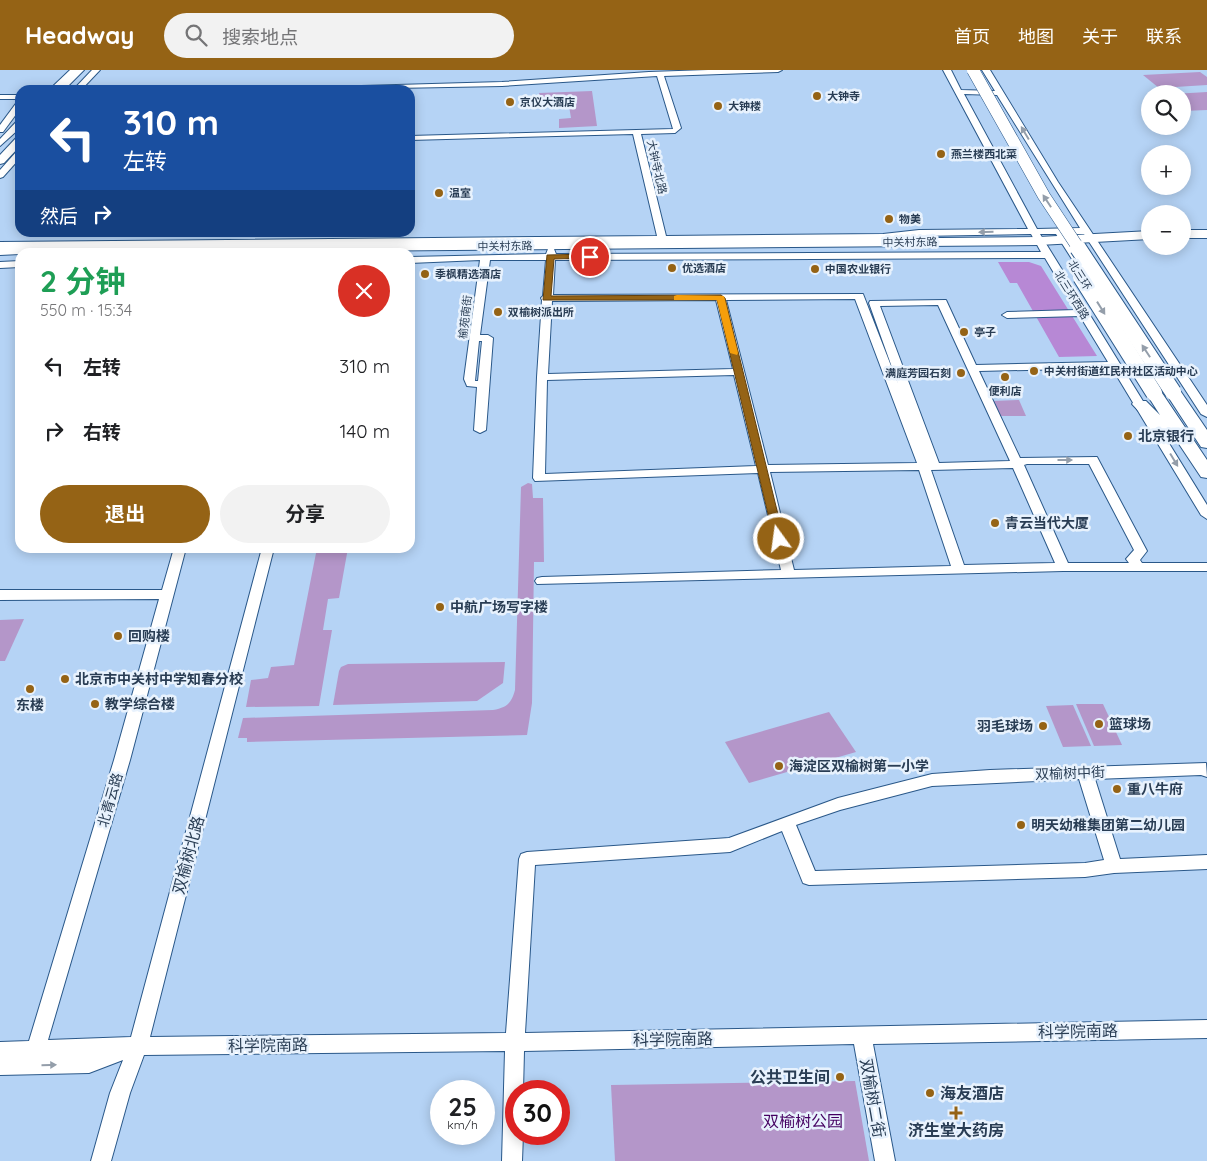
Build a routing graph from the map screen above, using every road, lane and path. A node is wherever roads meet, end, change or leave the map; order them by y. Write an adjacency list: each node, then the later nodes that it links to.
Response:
1 (74, 70): 13 (street)
2 (79, 70): 14 (main road)
3 (87, 70): 15 (main road)
4 (96, 70): 16 (street)
5 (107, 70): 17 (street)
6 (778, 70): 12 (street)
7 (947, 70): 19 (street, 北三环西路)
8 (962, 70): 76 (highway, 北三环, one-way to 76, bridge)
9 (973, 70): 72 (highway, 北三环, one-way to 9, bridge)
10 (986, 70): 20 (street)
11 (649, 72): 12 (street); 18 (street)
12 (660, 74): 25 (street, 大钟寺北路)
13 (58, 85)
14 (64, 85)
15 (73, 85)
16 (82, 85)
17 (94, 85)
18 (415, 87)
19 (959, 92): 20 (street); 41 (street, 北三环西路)
20 (1000, 92): 36 (street, one-way to 20)
21 (0, 97): 22 (street)
22 (15, 97)
23 (15, 110): 24 (street)
24 (0, 130)
25 (637, 133): 26 (street); 38 (street, 大钟寺北路)
26 (415, 138)
27 (9, 142): 29 (main road)
28 (15, 158): 30 (street)
29 (0, 162)
30 (0, 175)
31 (1191, 234): 32 (main road)
32 (1207, 234)
33 (1141, 236): 36 (main road)
34 (234, 237): 43 (street)
35 (1064, 239): 36 (main road); 36 (street); 41 (main road); 41 (street); 55 (street)
36 (1094, 239): 39 (main road); 56 (street); 60 (street)
37 (1207, 241): 40 (main road)
38 (663, 242): 41 (main road, 中关村东路, one-way to 38); 43 (main road, 中关村东路)
39 (1141, 242)
40 (1191, 242)
41 (1041, 244): 48 (main road, 中关村东路); 57 (street, 北三环西路)
42 (0, 245): 43 (street)
43 (229, 247): 44 (main road, 中关村东路)
44 (172, 248)
45 (0, 251): 46 (main road, 中关村东路)
46 (15, 251)
47 (415, 253): 48 (main road, 中关村东路)
48 (550, 254): 51 (street, 中关村东路); 58 (street)
49 (0, 258): 50 (main road)
50 (15, 258)
51 (485, 258): 52 (street, 中关村东路); 63 (street, 榆苑南街)
52 (415, 260)
53 (15, 264): 54 (street)
54 (0, 265)
55 (1087, 275): 56 (street); 57 (street)
56 (1115, 275): 60 (street)
57 (1060, 276): 61 (street, 北三环西路)
58 (546, 298): 59 (street); 67 (street)
59 (721, 298): 66 (street); 74 (street)
60 (1131, 299): 70 (street)
61 (1084, 313): 62 (street); 64 (street, 北三环西路)
62 (1007, 315)
63 (474, 338): 68 (street, 榆苑南街); 68 (street)
64 (1115, 365): 65 (street); 69 (street, 北三环西路)
65 (973, 368): 73 (street); 73 (street)
66 (738, 372): 67 (street); 75 (street)
67 (542, 377): 75 (street)
68 (483, 384): 71 (street)
69 (1140, 404): 76 (highway); 77 (street, 北三环西路, one-way to 77)
70 (1207, 414)
71 (480, 430)
72 (1207, 443)
73 (1017, 464): 80 (street); 81 (street, one-way to 81)
74 (924, 466): 75 (street); 83 (street)
75 (761, 469): 84 (street)
76 (1205, 470)
77 (1207, 514)
78 (179, 553): 86 (street, 北青云路)
79 (267, 553): 96 (street, 双榆树北路)
80 (1063, 567): 81 (street); 83 (street)
81 (1138, 567): 82 (street)
82 (1207, 567)
83 (959, 570): 84 (street)
84 (788, 574): 85 (street)
85 (542, 581)
86 (167, 594): 87 (street); 97 (street, 北青云路)
87 (0, 596)
88 (1207, 771): 89 (street, 双榆树中街)
89 (1085, 773): 90 (street, 双榆树中街); 92 (street)
90 (787, 822): 92 (street); 95 (street, 双榆树中街)
91 (1207, 862): 92 (street)
92 (1114, 866)
93 (1207, 1029): 94 (street, 科学院南路)
94 (862, 1036): 95 (street, 科学院南路); 102 (street, 双榆树二街)
95 (515, 1042): 96 (street, 科学院南路); 101 (street)
96 (138, 1046): 97 (street, 科学院南路); 99 (street, 科学院南路, one-way to 96); 100 (street, 双榆树北路)
97 (36, 1050): 98 (street, 科学院南路)
98 (0, 1051)
99 (0, 1066)
100 (101, 1161)
101 (512, 1161)
102 (885, 1161)

